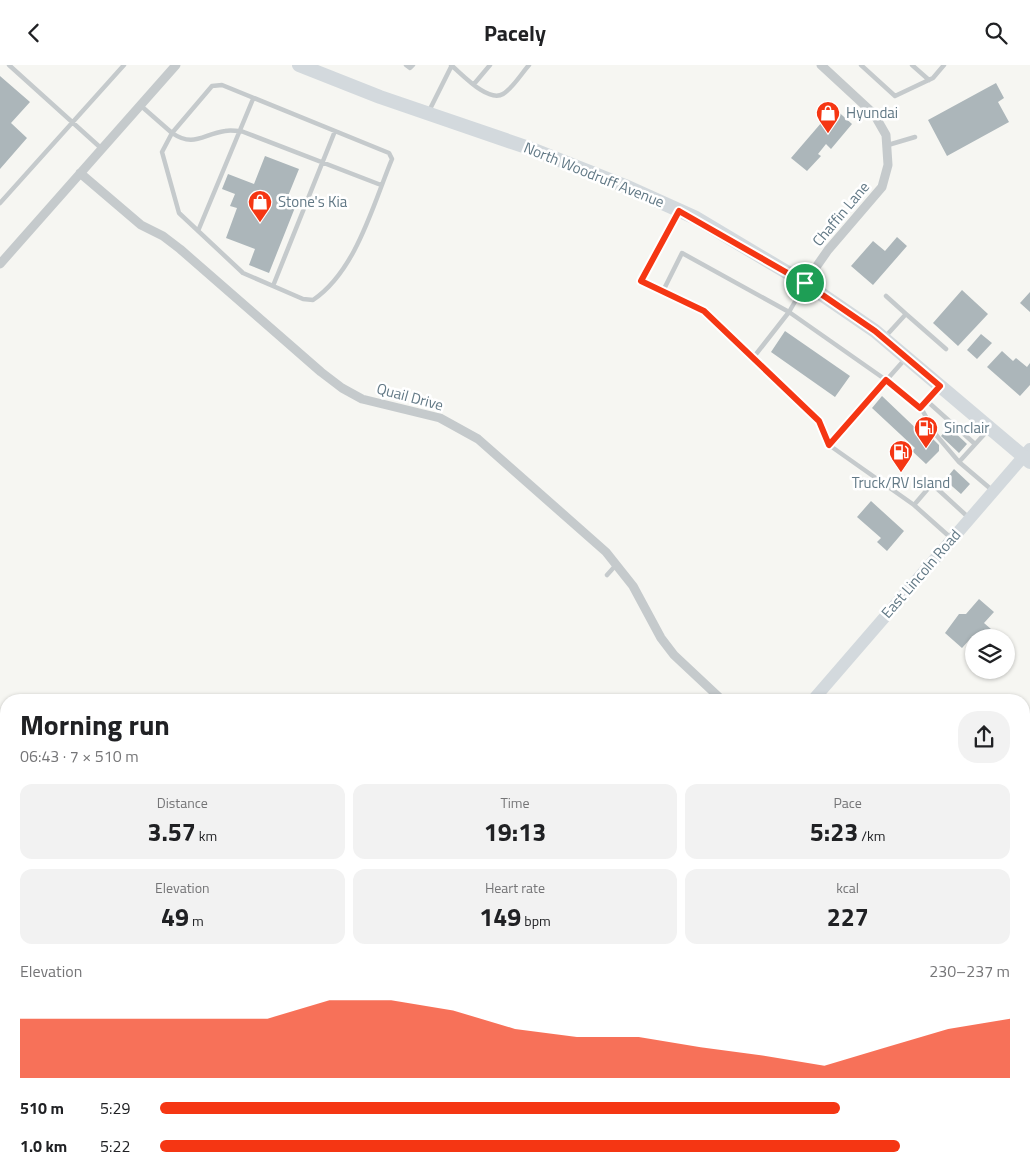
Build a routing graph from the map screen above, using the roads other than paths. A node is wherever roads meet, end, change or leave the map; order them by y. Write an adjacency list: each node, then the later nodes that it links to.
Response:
1 (9, 65): 19 (lane)
2 (124, 65): 19 (lane)
3 (176, 65): 17 (street)
4 (299, 65): 18 (main road, North Woodruff Avenue)
5 (406, 65): 6 (lane)
6 (412, 65)
7 (451, 65): 15 (lane); 18 (lane)
8 (490, 65): 15 (lane)
9 (529, 65): 15 (lane)
10 (821, 65): 24 (street, Chaffin Lane)
11 (861, 65): 14 (lane)
12 (912, 65): 14 (lane)
13 (944, 65): 14 (lane)
14 (929, 80)
15 (474, 84)
16 (253, 99): 20 (lane); 21 (lane); 22 (lane)
17 (140, 105): 22 (lane); 25 (street)
18 (428, 112): 30 (main road, North Woodruff Avenue)
19 (72, 122): 25 (lane); 29 (lane)
20 (241, 131): 22 (lane); 26 (lane); 31 (lane)
21 (335, 131): 26 (lane); 28 (lane)
22 (172, 133): 31 (lane)
23 (915, 137): 24 (lane)
24 (888, 145): 33 (street, Chaffin Lane)
25 (102, 149): 27 (street)
26 (322, 163): 28 (lane); 34 (lane)
27 (80, 173): 32 (street); 56 (street, Quail Drive)
28 (381, 185): 34 (lane)
29 (0, 203)
30 (679, 211): 33 (main road, North Woodruff Avenue); 35 (lane)
31 (198, 231): 34 (lane)
32 (0, 264)
33 (805, 283): 37 (lane); 39 (main road, North Woodruff Avenue)
34 (273, 286)
35 (663, 291): 37 (lane); 42 (lane)
36 (886, 296): 38 (lane)
37 (789, 312): 42 (lane); 43 (lane)
38 (906, 314): 39 (lane); 40 (lane)
39 (884, 338): 41 (main road, North Woodruff Avenue)
40 (946, 349)
41 (907, 357): 43 (lane); 44 (main road, North Woodruff Avenue)
42 (754, 358): 49 (lane)
43 (886, 380): 46 (lane); 49 (lane)
44 (940, 386): 45 (lane); 47 (main road, North Woodruff Avenue)
45 (928, 401): 46 (lane); 48 (lane)
46 (920, 408): 51 (lane)
47 (989, 428): 48 (lane); 50 (main road, North Woodruff Avenue)
48 (975, 444): 51 (lane)
49 (829, 445): 53 (lane)
50 (1028, 456): 52 (main road, East Lincoln Road)
51 (960, 463): 52 (lane)
52 (993, 491): 54 (main road, East Lincoln Road)
53 (914, 505): 54 (lane); 55 (lane)
54 (969, 518): 55 (main road, East Lincoln Road)
55 (952, 538): 59 (main road, East Lincoln Road)
56 (617, 564): 57 (lane); 58 (street, Quail Drive)
57 (607, 575)
58 (716, 694)
59 (818, 694)

